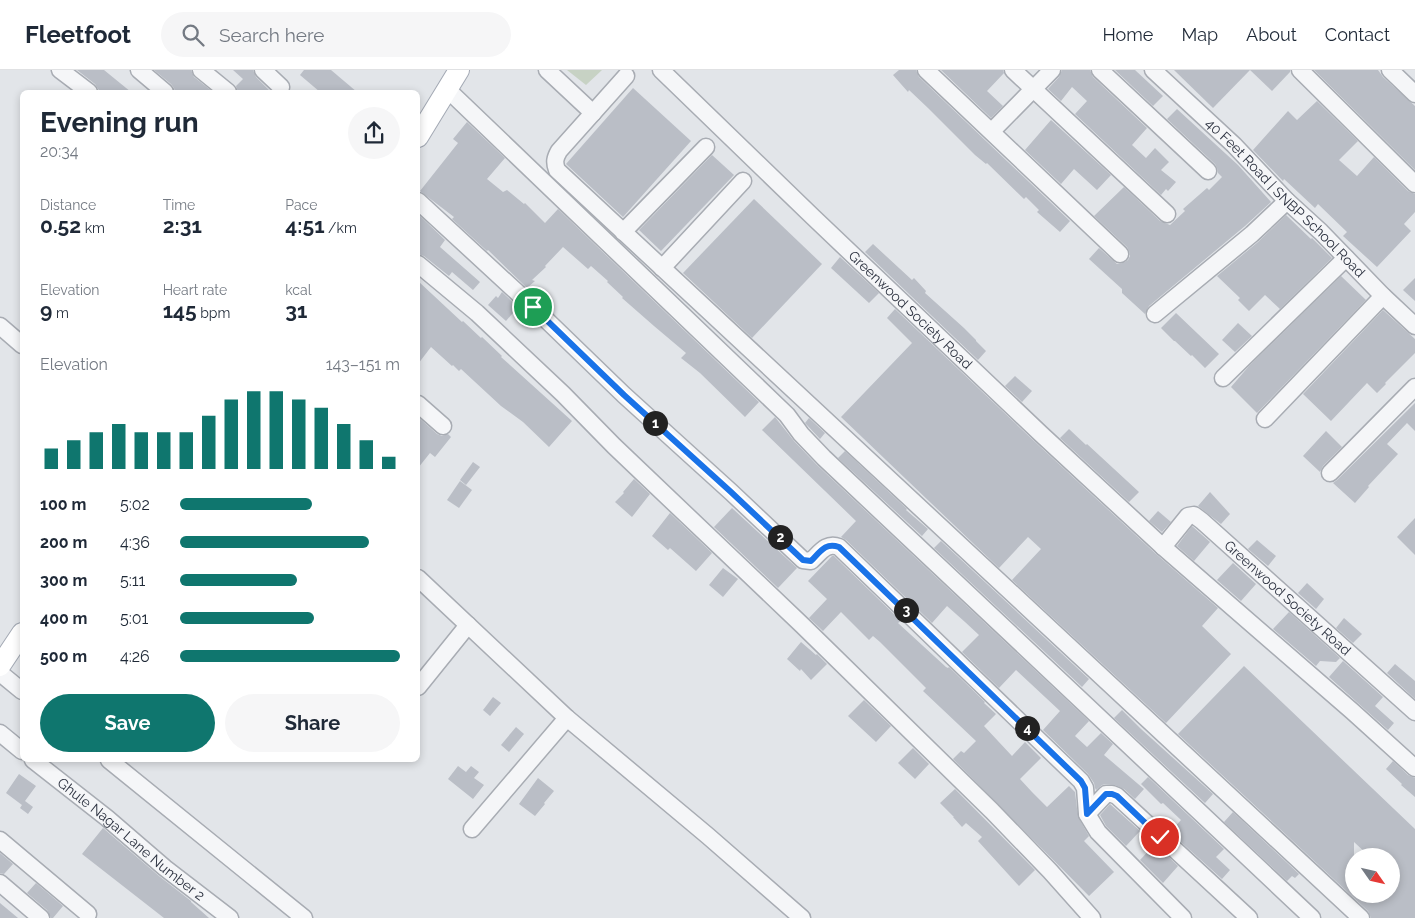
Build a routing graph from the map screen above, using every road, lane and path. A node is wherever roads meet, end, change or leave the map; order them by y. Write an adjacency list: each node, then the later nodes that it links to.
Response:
1 (60, 70): 17 (street)
2 (139, 70): 18 (street)
3 (201, 70): 19 (street)
4 (263, 70): 20 (street)
5 (459, 70): 21 (main road)
6 (546, 70): 23 (street)
7 (661, 70): 49 (street, Greenwood Society Road)
8 (926, 70): 24 (street)
9 (1013, 70): 16 (street)
10 (1052, 70): 16 (street)
11 (1100, 70): 27 (street)
12 (1153, 70): 30 (street, 40 Feet Road | SNBP School Road)
13 (1300, 70): 29 (street)
14 (1390, 70): 22 (street)
15 (626, 76): 23 (street)
16 (1033, 89): 24 (street); 32 (street)
17 (86, 90)
18 (163, 90)
19 (226, 90)
20 (280, 90)
21 (448, 90): 25 (main road); 69 (street)
22 (1415, 94)
23 (592, 113): 33 (street)
24 (992, 131): 34 (street)
25 (420, 134)
26 (706, 147): 33 (street)
27 (1208, 171)
28 (743, 181): 37 (street)
29 (1415, 184)
30 (1287, 202): 35 (street, 40 Feet Road | SNBP School Road); 39 (street)
31 (420, 203): 64 (street)
32 (1168, 214)
33 (624, 232): 37 (street)
34 (1120, 254)
35 (1346, 258): 38 (street, 40 Feet Road | SNBP School Road); 43 (street)
36 (420, 266): 74 (street)
37 (662, 268): 77 (street)
38 (1382, 296): 41 (street, 40 Feet Road | SNBP School Road); 46 (street)
39 (1155, 314)
40 (0, 326): 42 (street)
41 (1415, 326)
42 (20, 343)
43 (1223, 378)
44 (1415, 387): 48 (street)
45 (420, 406): 47 (street)
46 (1265, 419)
47 (443, 426)
48 (1330, 473)
49 (1163, 547): 57 (street, Greenwood Society Road); 63 (street, Greenwood Society Road)
50 (420, 580): 51 (street)
51 (468, 625): 55 (street); 58 (street)
52 (20, 636): 53 (main road)
53 (0, 666)
54 (0, 673): 56 (street)
55 (420, 685)
56 (20, 689)
57 (1415, 712)
58 (567, 718): 65 (street); 73 (street)
59 (0, 733): 60 (street)
60 (20, 749)
61 (36, 762): 71 (street, Ghule Nagar Lane Number 2)
62 (111, 762): 72 (street)
63 (1415, 768)
64 (1087, 814): 75 (street); 76 (street)
65 (472, 828)
66 (0, 840): 68 (street)
67 (0, 883): 70 (street)
68 (88, 914)
69 (1304, 915)
70 (41, 918)
71 (230, 918)
72 (304, 918)
73 (802, 918)
74 (1092, 918)
75 (1183, 918)
76 (1249, 918)
77 (1361, 918)

